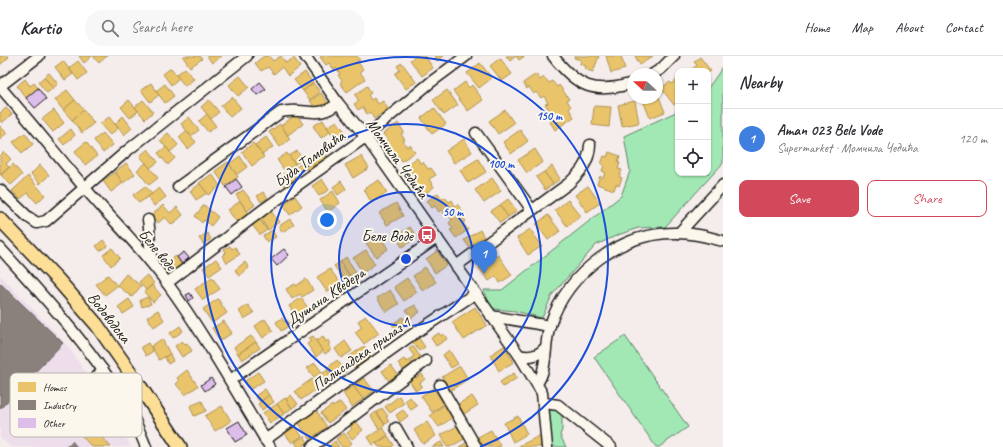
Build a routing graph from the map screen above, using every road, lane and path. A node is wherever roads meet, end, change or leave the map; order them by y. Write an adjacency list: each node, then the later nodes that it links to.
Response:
1 (39, 56): 9 (street)
2 (246, 56): 15 (street)
3 (305, 56): 10 (street, Момчила Чедића)
4 (466, 56): 12 (street, Буда Томовића)
5 (554, 56): 8 (street)
6 (674, 56): 7 (street)
7 (662, 68)
8 (627, 85)
9 (0, 87): 15 (street, Беле воде)
10 (338, 103): 12 (street, Момчила Чедића); 16 (street)
11 (476, 134): 18 (street)
12 (365, 136): 22 (street, Момчила Чедића); 27 (street, Буда Томовића)
13 (590, 145): 18 (street)
14 (723, 185): 21 (street)
15 (84, 187): 17 (street); 25 (street, Беле воде)
16 (178, 187)
17 (0, 190)
18 (532, 210): 26 (street)
19 (0, 219): 37 (main road, Водоводска)
20 (148, 220): 25 (street)
21 (679, 233): 23 (street); 30 (street)
22 (437, 238): 26 (street, Момчила Чедића); 38 (street, Душана Кведера)
23 (723, 241)
24 (0, 248): 34 (street)
25 (154, 265): 27 (street, Беле воде)
26 (456, 266): 28 (street, Момчила Чедића)
27 (167, 283): 38 (street, Беле воде)
28 (476, 293): 29 (street, Момчила Чедића); 45 (street, Палисадска прилаз 1)
29 (492, 316): 30 (street); 32 (street, Момчила Чедића)
30 (550, 326): 31 (street)
31 (545, 348): 32 (street); 39 (street)
32 (519, 355): 39 (street, Момчила Чедића)
33 (426, 361): 48 (street)
34 (103, 370): 35 (street); 36 (street)
35 (100, 373)
36 (105, 373)
37 (131, 373)
38 (230, 380): 45 (street, Беле воде)
39 (537, 383): 42 (street, Момчила Чедића)
40 (440, 385): 50 (street)
41 (142, 390): 47 (main road, Водоводска)
42 (544, 403): 51 (street, Момчила Чедића); 52 (street)
43 (396, 428): 49 (street)
44 (142, 437): 46 (street)
45 (267, 443)
46 (146, 447)
47 (180, 447)
48 (312, 447)
49 (407, 447)
50 (476, 447)
51 (547, 447)
52 (611, 447)

